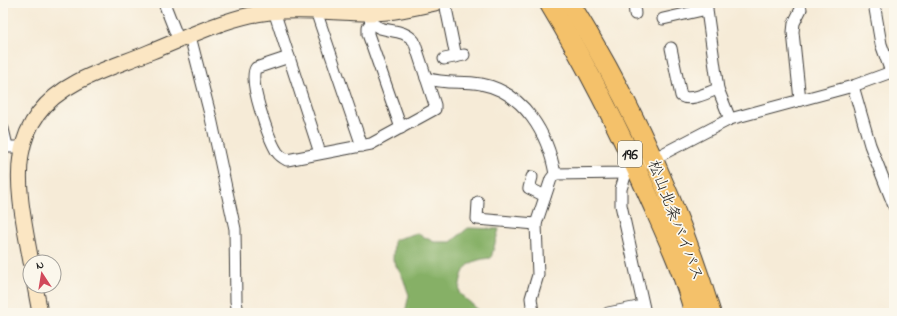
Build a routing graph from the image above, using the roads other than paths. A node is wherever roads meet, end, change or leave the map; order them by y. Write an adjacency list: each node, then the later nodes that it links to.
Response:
1 (164, 3): 13 (street)
2 (435, 3): 11 (street)
3 (446, 3): 16 (street)
4 (549, 3): 29 (highway, 松山北条バイパス / 196)
5 (570, 3): 28 (highway, 松山北条バイパス / 196)
6 (874, 3): 17 (street)
7 (706, 6): 12 (street); 20 (street)
8 (270, 9): 10 (street); 13 (street); 15 (street)
9 (801, 9): 21 (street)
10 (316, 11): 11 (street); 25 (street)
11 (370, 18): 18 (street); 23 (street)
12 (663, 19)
13 (184, 38): 26 (street); 40 (street)
14 (671, 48): 20 (street)
15 (289, 57): 27 (street); 27 (street)
16 (444, 59)
17 (893, 72): 19 (street)
18 (426, 78): 23 (street); 30 (street)
19 (853, 86): 21 (street); 34 (street)
20 (718, 89): 22 (street)
21 (800, 100): 22 (street)
22 (730, 119): 28 (street)
23 (401, 128): 25 (street)
24 (3, 129): 26 (street)
25 (362, 146): 27 (street)
26 (10, 147): 36 (street)
27 (320, 152)
28 (654, 158): 29 (street); 44 (highway, 松山北条バイパス / 196)
29 (631, 171): 30 (street); 38 (street); 43 (highway, 松山北条バイパス / 196)
30 (555, 174): 32 (street)
31 (532, 177): 32 (street)
32 (545, 196): 35 (street)
33 (478, 202): 35 (street)
34 (894, 206)
35 (536, 224): 41 (street)
36 (30, 254)
37 (36, 294): 39 (street)
38 (644, 309): 42 (street)
39 (40, 313)
40 (238, 313)
41 (533, 313)
42 (608, 313)
43 (694, 313)
44 (711, 313)

